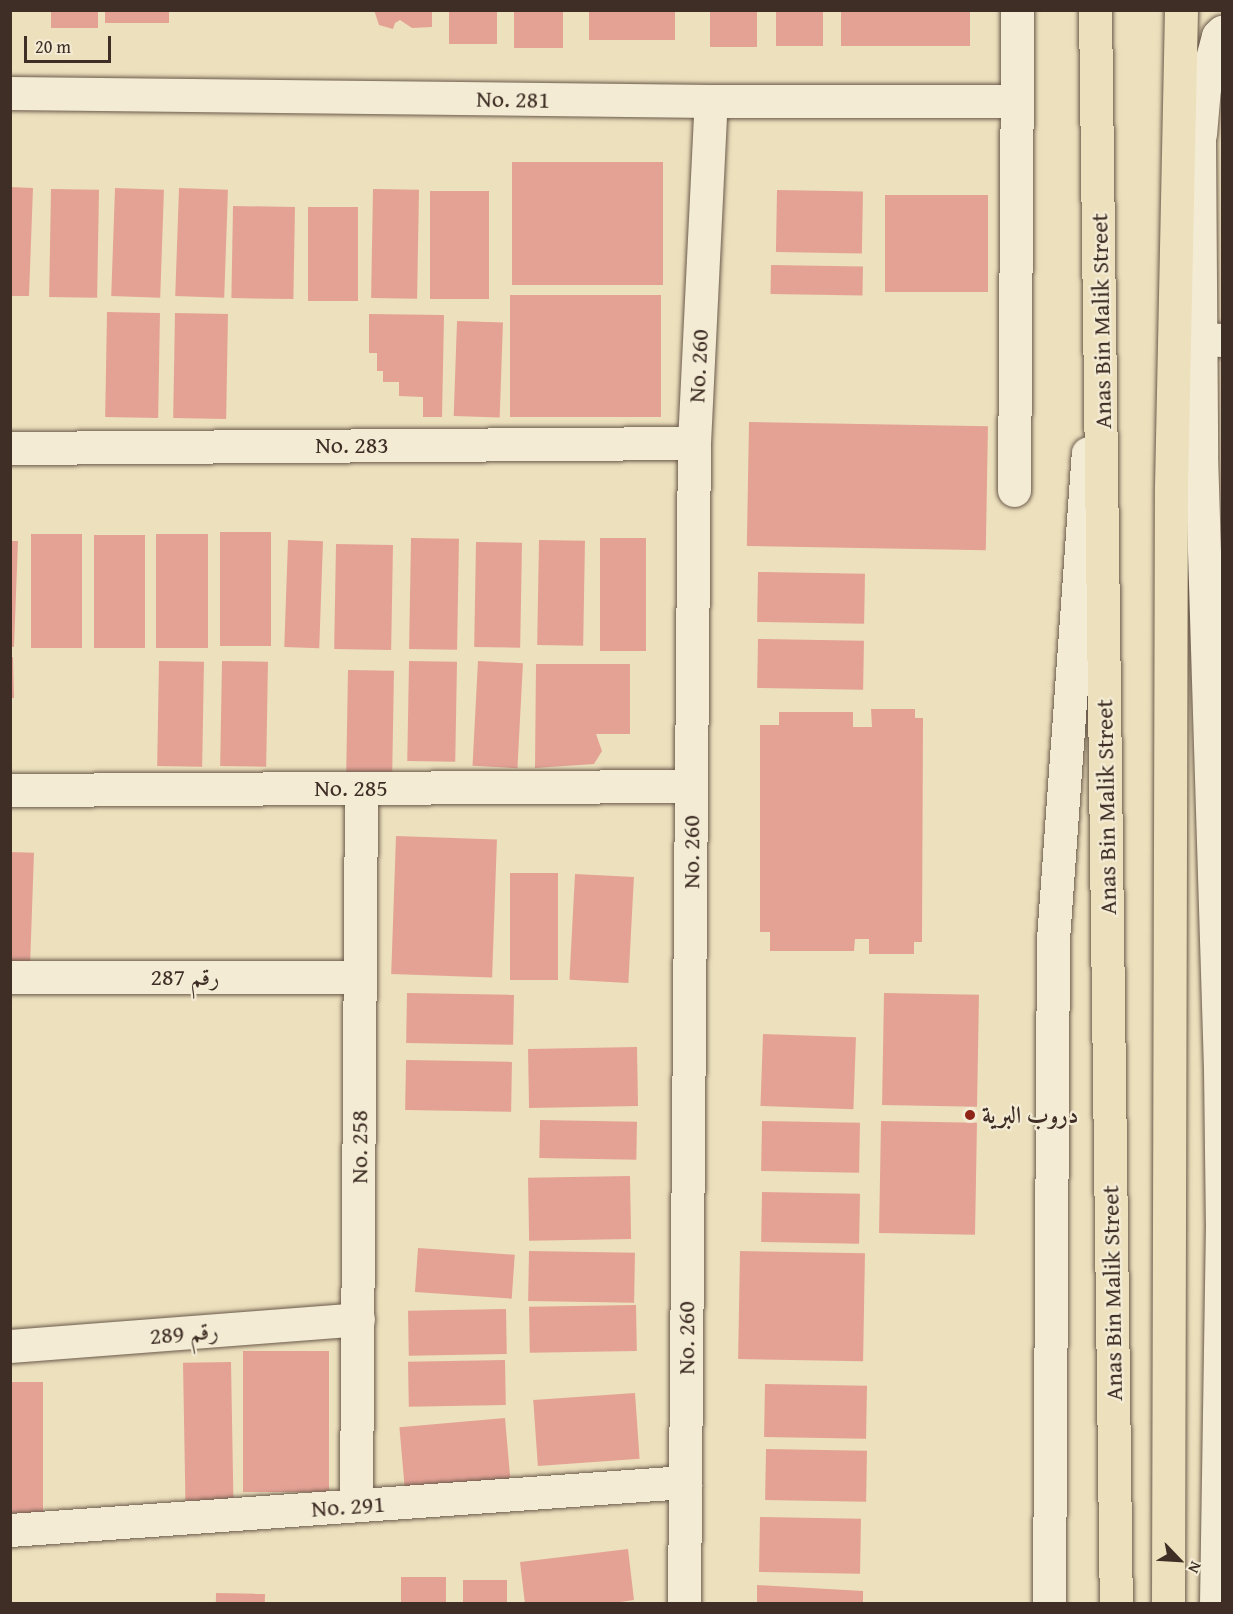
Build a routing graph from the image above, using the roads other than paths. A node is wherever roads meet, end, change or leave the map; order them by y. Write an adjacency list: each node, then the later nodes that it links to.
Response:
1 (1017, 10): 8 (street)
2 (1095, 10): 10 (main road, Anas Bin Malik Street)
3 (1181, 10): 5 (main road)
4 (1222, 32): 9 (street)
5 (1180, 62): 9 (street); 30 (main road)
6 (10, 93): 7 (street, No. 281)
7 (711, 101): 8 (street, No. 281); 12 (street, No. 260)
8 (1015, 101): 14 (street)
9 (1199, 139): 11 (street)
10 (1100, 283): 28 (street); 29 (main road, Anas Bin Malik Street)
11 (1212, 339): 20 (street)
12 (694, 442): 13 (street, No. 283); 15 (street, No. 260)
13 (10, 448)
14 (1014, 490)
15 (691, 786): 16 (street, No. 285); 23 (street, No. 260)
16 (361, 788): 17 (street, No. 285); 19 (street, No. 258)
17 (10, 790)
18 (10, 977): 19 (street, رقم 287)
19 (360, 977): 21 (street, No. 258)
20 (1222, 1246): 25 (street)
21 (358, 1319): 22 (street, رقم 289); 24 (street, No. 258)
22 (10, 1346)
23 (685, 1482): 24 (street, No. 291); 27 (street, No. 260)
24 (356, 1505): 26 (street, No. 291)
25 (1216, 1523): 31 (street); 32 (street)
26 (10, 1530)
27 (684, 1604)
28 (1048, 1604)
29 (1116, 1604)
30 (1168, 1604)
31 (1216, 1604)
32 (1222, 1604)

